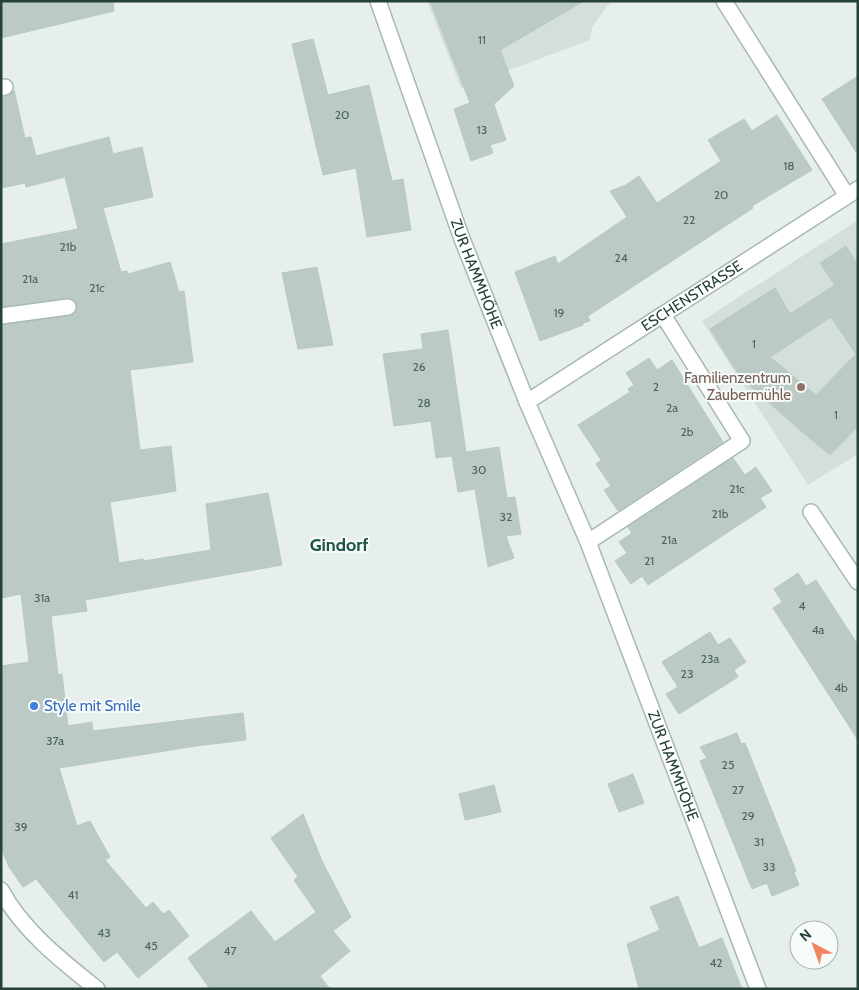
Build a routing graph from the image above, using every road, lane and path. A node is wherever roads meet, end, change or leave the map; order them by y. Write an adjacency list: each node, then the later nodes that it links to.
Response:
1 (378, 1): 7 (street, ZUR HAMMHÖHE)
2 (724, 1): 3 (street)
3 (853, 192): 6 (street, ESCHENSTRASSE)
4 (68, 307): 5 (street)
5 (1, 316)
6 (663, 316): 7 (street, ESCHENSTRASSE); 9 (street)
7 (527, 402): 9 (street, ZUR HAMMHÖHE)
8 (811, 512): 10 (street)
9 (588, 542): 14 (street, ZUR HAMMHÖHE)
10 (858, 582)
11 (1, 890): 12 (street)
12 (6, 912): 13 (street)
13 (97, 989)
14 (758, 989)

